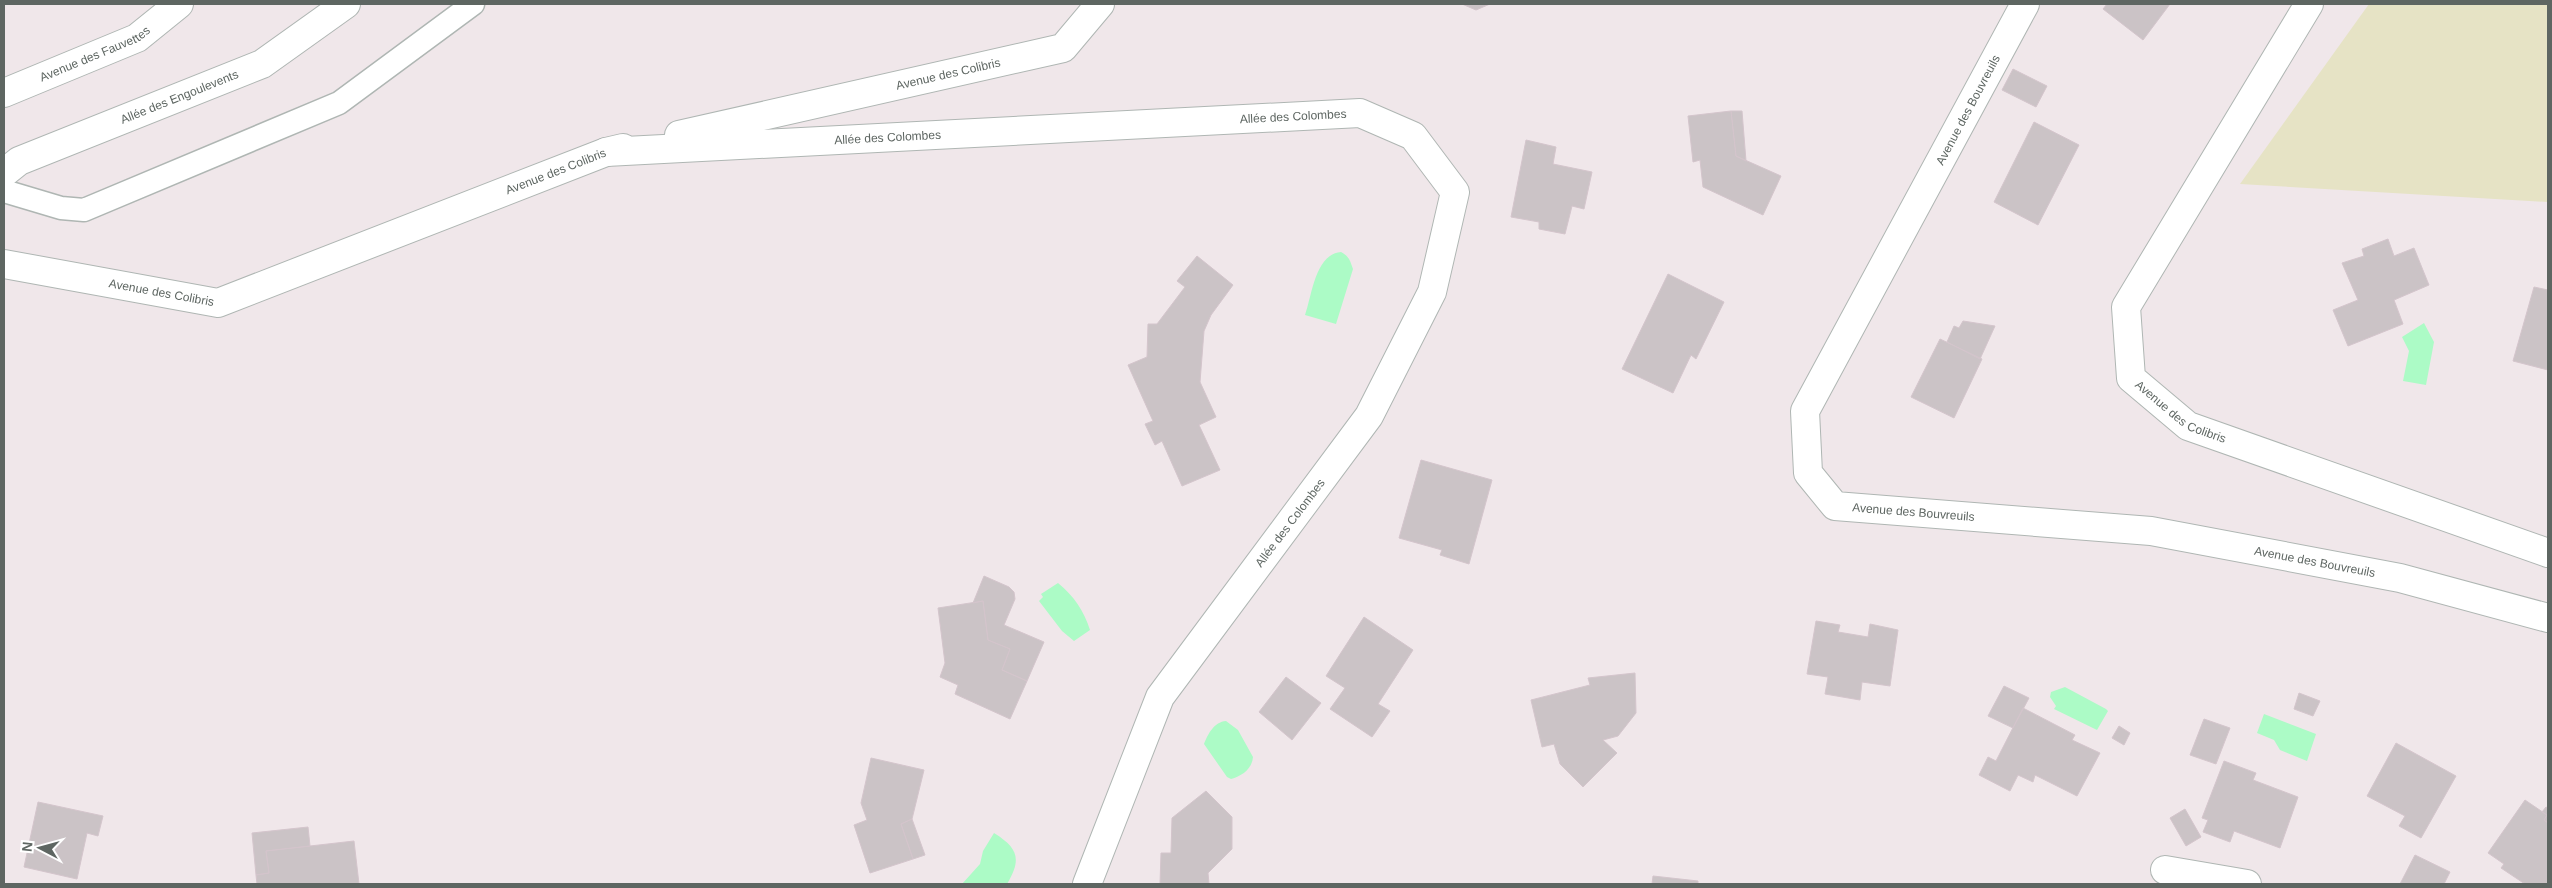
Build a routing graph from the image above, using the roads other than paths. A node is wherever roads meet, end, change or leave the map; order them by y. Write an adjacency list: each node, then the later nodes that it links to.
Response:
1 (178, 4): 7 (street, Avenue des Fauvettes)
2 (346, 4): 9 (street, Allée des Engoulevents)
3 (474, 4): 10 (lane)
4 (1100, 4): 8 (street, Avenue des Colibris)
5 (2025, 4): 13 (street, Avenue des Bouvreuils)
6 (2309, 4): 12 (street, Avenue des Colibris)
7 (4, 93)
8 (606, 152): 11 (street, Avenue des Colibris); 15 (street, Allée des Colombes)
9 (4, 173)
10 (4, 191)
11 (4, 264)
12 (2548, 553)
13 (2548, 618)
14 (2165, 870): 16 (street)
15 (1087, 884)
16 (2247, 884)

